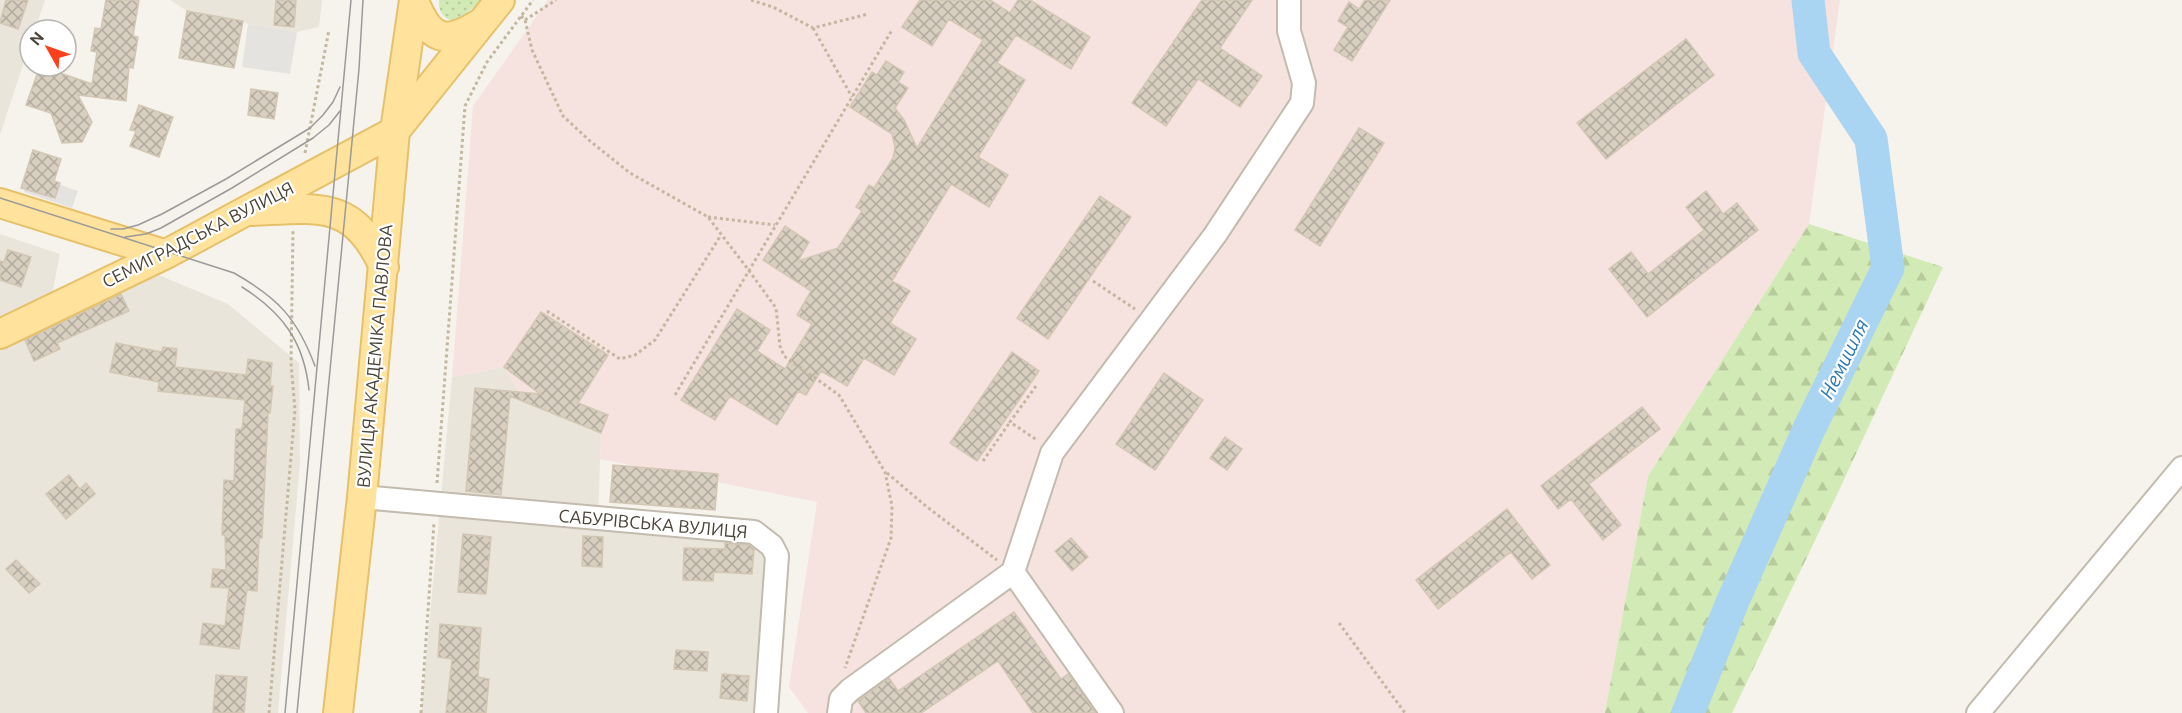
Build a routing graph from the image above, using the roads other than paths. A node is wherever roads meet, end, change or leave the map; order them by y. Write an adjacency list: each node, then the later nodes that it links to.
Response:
1 (414, 0): 4 (main road); 5 (main road, ВУЛИЦЯ АКАДЕМІКА ПАВЛОВА)
2 (1289, 0): 13 (street)
3 (511, 8): 4 (main road)
4 (483, 22): 5 (main road)
5 (395, 131): 7 (main road, СЕМИГРАДСЬКА ВУЛИЦЯ); 9 (main road, ВУЛИЦЯ АКАДЕМІКА ПАВЛОВА)
6 (0, 203): 8 (main road)
7 (248, 211): 8 (main road, СЕМИГРАДСЬКА ВУЛИЦЯ); 9 (main road)
8 (164, 254): 10 (main road, СЕМИГРАДСЬКА ВУЛИЦЯ)
9 (384, 267): 12 (main road, ВУЛИЦЯ АКАДЕМІКА ПАВЛОВА)
10 (0, 334)
11 (2182, 468): 18 (street)
12 (362, 497): 15 (main road, ВУЛИЦЯ АКАДЕМІКА ПАВЛОВА); 16 (street, САБУРІВСЬКА ВУЛИЦЯ)
13 (1013, 572): 14 (street); 17 (street)
14 (840, 706)
15 (338, 713)
16 (766, 713)
17 (1112, 713)
18 (1978, 713)

